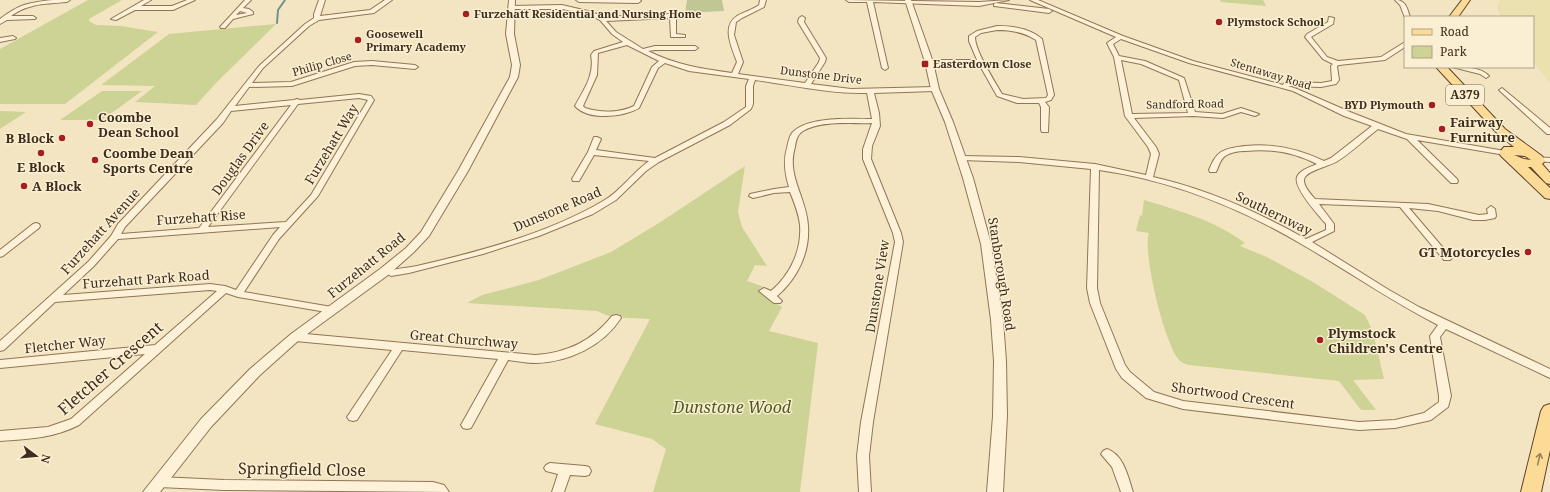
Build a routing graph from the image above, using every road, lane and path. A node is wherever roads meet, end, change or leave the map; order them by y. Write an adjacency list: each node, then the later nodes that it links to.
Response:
1 (148, 0): 20 (street)
2 (192, 0): 20 (street)
3 (248, 0): 22 (street)
4 (322, 0): 30 (street)
5 (389, 0): 30 (street)
6 (579, 0): 14 (street); 21 (street)
7 (763, 0): 57 (street)
8 (849, 0): 15 (street)
9 (1006, 0): 19 (street)
10 (1033, 0): 36 (street, Stentaway Road)
11 (1398, 0): 25 (street)
12 (1466, 0): 24 (main road)
13 (65, 1): 17 (street); 32 (street)
14 (638, 1)
15 (870, 1): 16 (street); 53 (street)
16 (908, 1): 19 (street); 48 (street, Stanborough Road)
17 (74, 2)
18 (512, 3): 21 (street); 110 (street, Furzehatt Road)
19 (984, 3): 23 (street)
20 (134, 8): 29 (street)
21 (571, 8): 31 (street)
22 (239, 9): 26 (street); 26 (street)
23 (1049, 11)
24 (1448, 14)
25 (1407, 16)
26 (231, 17): 34 (street)
27 (802, 18): 61 (street)
28 (1331, 18): 50 (street)
29 (114, 19)
30 (317, 19): 60 (street, Furzehatt Avenue)
31 (602, 19): 35 (street); 39 (street, Dunstone Drive)
32 (2, 20): 33 (street)
33 (26, 21)
34 (223, 27)
35 (683, 36)
36 (1121, 37): 45 (street); 62 (street, Stentaway Road)
37 (13, 38): 38 (street)
38 (0, 40)
39 (627, 43): 43 (street, Dunstone Drive); 47 (street)
40 (1404, 45): 42 (street)
41 (695, 48): 43 (street)
42 (1397, 50): 44 (street); 50 (street)
43 (642, 51): 47 (street, Dunstone Drive)
44 (1404, 52)
45 (1117, 57): 71 (street); 73 (street)
46 (410, 60): 51 (street)
47 (663, 61): 57 (street, Dunstone Drive)
48 (929, 62): 49 (street); 63 (street, Stanborough Road)
49 (981, 62): 67 (street); 67 (street)
50 (1338, 62): 62 (street)
51 (402, 65): 52 (street, Philip Close); 60 (street, Philip Close)
52 (415, 67)
53 (885, 68)
54 (1434, 68): 81 (main road, A379)
55 (1442, 68): 83 (main road, A379)
56 (1458, 68): 58 (street)
57 (734, 75): 59 (street, Dunstone Drive)
58 (1486, 76)
59 (753, 78): 61 (street, Dunstone Drive); 84 (street, Dunstone Road)
60 (247, 85): 69 (street, Furzehatt Avenue)
61 (806, 86): 65 (street, Dunstone Drive)
62 (1282, 86): 75 (street, Stentaway Road)
63 (935, 89): 65 (street, Dunstone Drive); 82 (street, Stanborough Road)
64 (1502, 90): 77 (street)
65 (870, 92): 74 (street, Dunstone View)
66 (297, 101): 69 (street, Furzehatt Way); 98 (street, Furzehatt Way); 100 (street, Douglas Drive)
67 (1041, 101): 76 (street)
68 (1230, 107): 70 (street, Sandford Road)
69 (229, 109): 101 (street, Furzehatt Avenue)
70 (1241, 110): 71 (street, Sandford Road); 72 (street, Sandford Road)
71 (1192, 114): 73 (street, Sandford Road)
72 (1255, 114)
73 (1129, 116): 88 (street)
74 (876, 122): 92 (street); 132 (street, Dunstone View)
75 (1377, 126): 78 (street, Stentaway Road); 85 (street)
76 (1045, 130)
77 (1550, 132)
78 (1409, 137): 81 (street, Stentaway Road); 91 (street)
79 (597, 139): 80 (street)
80 (592, 152): 84 (street); 89 (street)
81 (1509, 154): 83 (main road); 93 (main road, A379)
82 (960, 158): 86 (street, Southernway); 133 (street, Stanborough Road)
83 (1538, 159): 90 (main road, A379)
84 (656, 160): 105 (street, Dunstone Road)
85 (1323, 164): 87 (street); 95 (street)
86 (1095, 166): 88 (street, Southernway); 112 (street, Shortwood Crescent)
87 (1213, 170)
88 (1149, 178): 102 (street, Southernway)
89 (576, 180)
90 (1550, 180)
91 (1454, 181)
92 (794, 189): 94 (street); 108 (street)
93 (1550, 195)
94 (753, 196)
95 (1312, 201): 96 (street); 102 (street)
96 (1402, 206): 97 (street); 104 (street)
97 (1491, 209)
98 (288, 224): 100 (street, Furzehatt Rise); 107 (street, Furzehatt Way)
99 (36, 226): 103 (street)
100 (202, 230): 101 (street, Furzehatt Rise)
101 (115, 237): 109 (street, Furzehatt Avenue)
102 (1306, 242): 112 (street, Southernway)
103 (1, 252)
104 (1447, 258)
105 (391, 273)
106 (225, 288): 107 (street, Furzehatt Park Road); 109 (street, Furzehatt Park Road); 116 (street, Fletcher Crescent)
107 (238, 294): 110 (street, Furzehatt Park Road)
108 (770, 296)
109 (55, 299): 114 (street)
110 (332, 310): 113 (street, Furzehatt Road)
111 (616, 318): 117 (street, Great Churchway)
112 (1445, 324): 119 (street, Southernway)
113 (295, 337): 115 (street, Great Churchway); 128 (street, Furzehatt Road)
114 (0, 347)
115 (399, 347): 117 (street, Great Churchway); 121 (street)
116 (156, 349): 118 (street, Fletcher Way); 123 (street, Fletcher Crescent)
117 (505, 356): 122 (street)
118 (0, 364)
119 (1550, 374)
120 (1550, 411): 135 (main road, one-way to 120)
121 (352, 417)
122 (467, 425)
123 (0, 436)
124 (1107, 454): 134 (street)
125 (550, 468): 126 (street)
126 (565, 470): 127 (street); 131 (street)
127 (585, 471)
128 (155, 487): 129 (street, Springfield Close)
129 (221, 488): 130 (street, Springfield Close)
130 (443, 492)
131 (558, 492)
132 (865, 492)
133 (995, 492)
134 (1127, 492)
135 (1531, 492)

